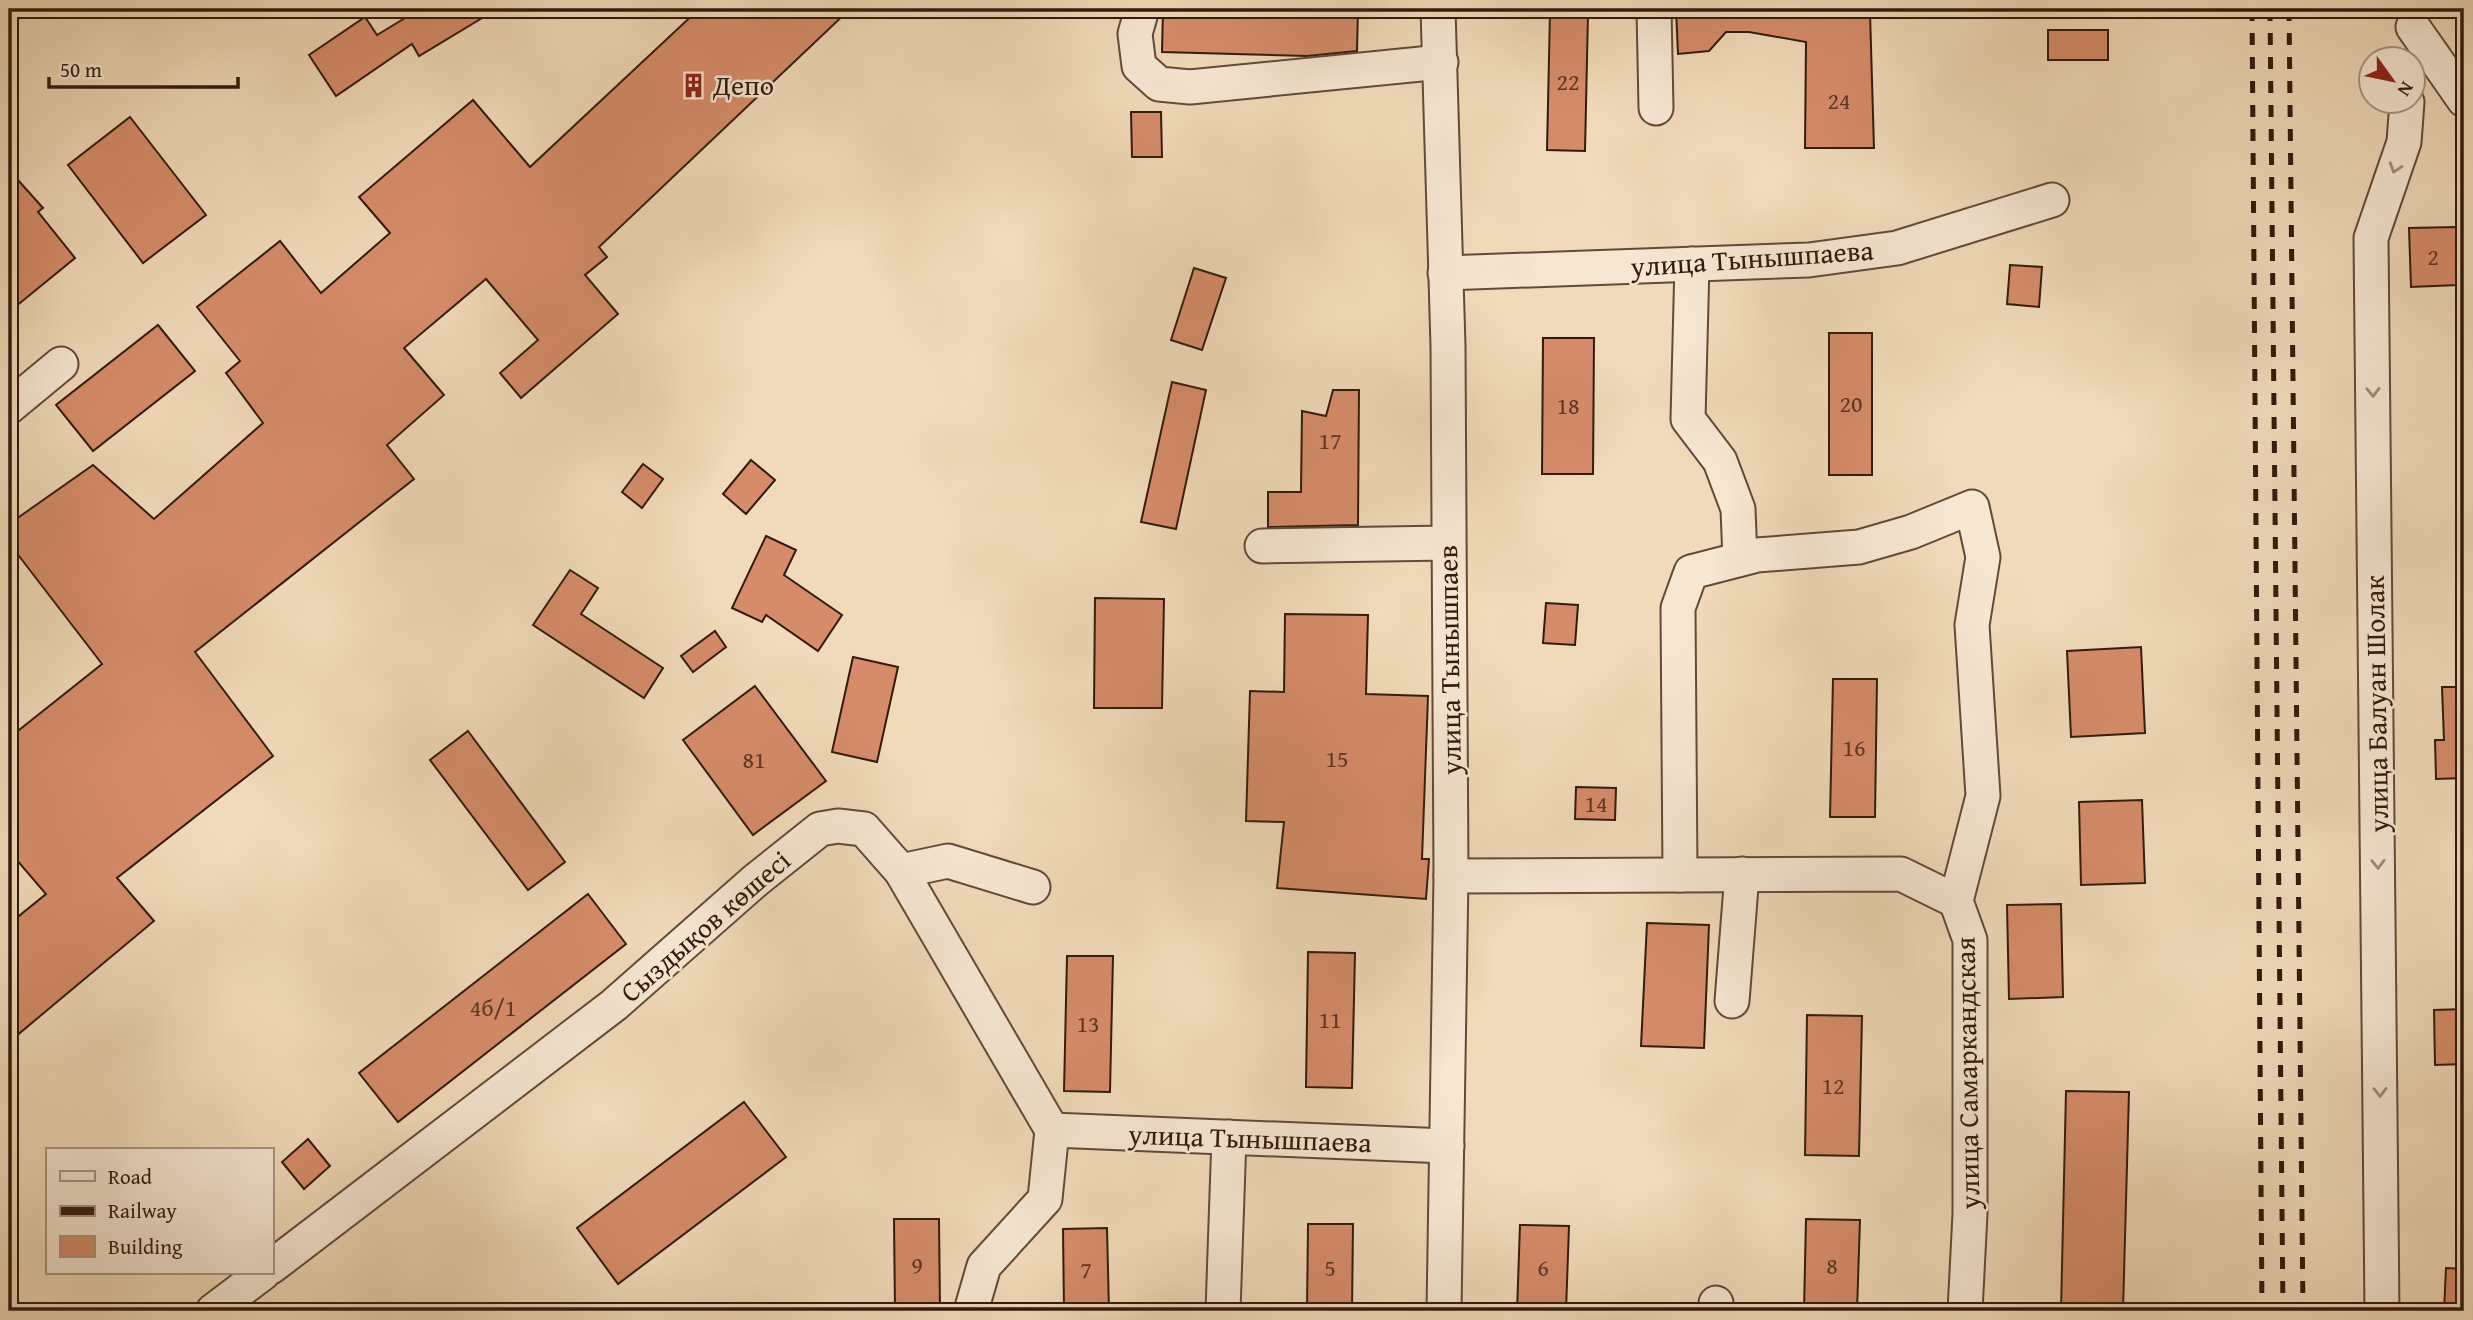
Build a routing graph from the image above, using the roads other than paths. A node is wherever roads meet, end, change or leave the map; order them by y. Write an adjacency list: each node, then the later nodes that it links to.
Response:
1 (1142, 9): 6 (street)
2 (1438, 9): 6 (street, улица Тынышпаев)
3 (1654, 9): 8 (street)
4 (2417, 18): 5 (street); 7 (street)
5 (2412, 46)
6 (1441, 62): 12 (street, улица Тынышпаев)
7 (2464, 100)
8 (1656, 108)
9 (2406, 116): 35 (street, улица Балуан Шолак, one-way to 35)
10 (2052, 200): 11 (street, улица Тынышпаева)
11 (1692, 264): 12 (street, улица Тынышпаева); 17 (street)
12 (1445, 273): 15 (street, улица Тынышпаев)
13 (61, 364): 14 (street)
14 (9, 407)
15 (1448, 543): 16 (street); 21 (street, улица Тынышпаев)
16 (1262, 546)
17 (1740, 559): 20 (street); 23 (street, улица Самаркандская)
18 (901, 871): 22 (street); 25 (street, Сыздықов көшесі); 28 (street, Сыздықов көшесі)
19 (1742, 874): 20 (street); 23 (street); 24 (street)
20 (1680, 875): 21 (street)
21 (1451, 876): 27 (street, улица Тынышпаев)
22 (1033, 887)
23 (1955, 901): 34 (street, улица Самаркандская)
24 (1732, 1001)
25 (1052, 1130): 26 (street, улица Тынышпаева); 31 (street)
26 (1229, 1137): 27 (street, улица Тынышпаева); 32 (street)
27 (1447, 1146): 33 (street, улица Тынышпаев)
28 (273, 1265)
29 (262, 1274): 30 (street)
30 (213, 1311)
31 (971, 1311)
32 (1223, 1311)
33 (1444, 1311)
34 (1965, 1311)
35 (2382, 1311)

